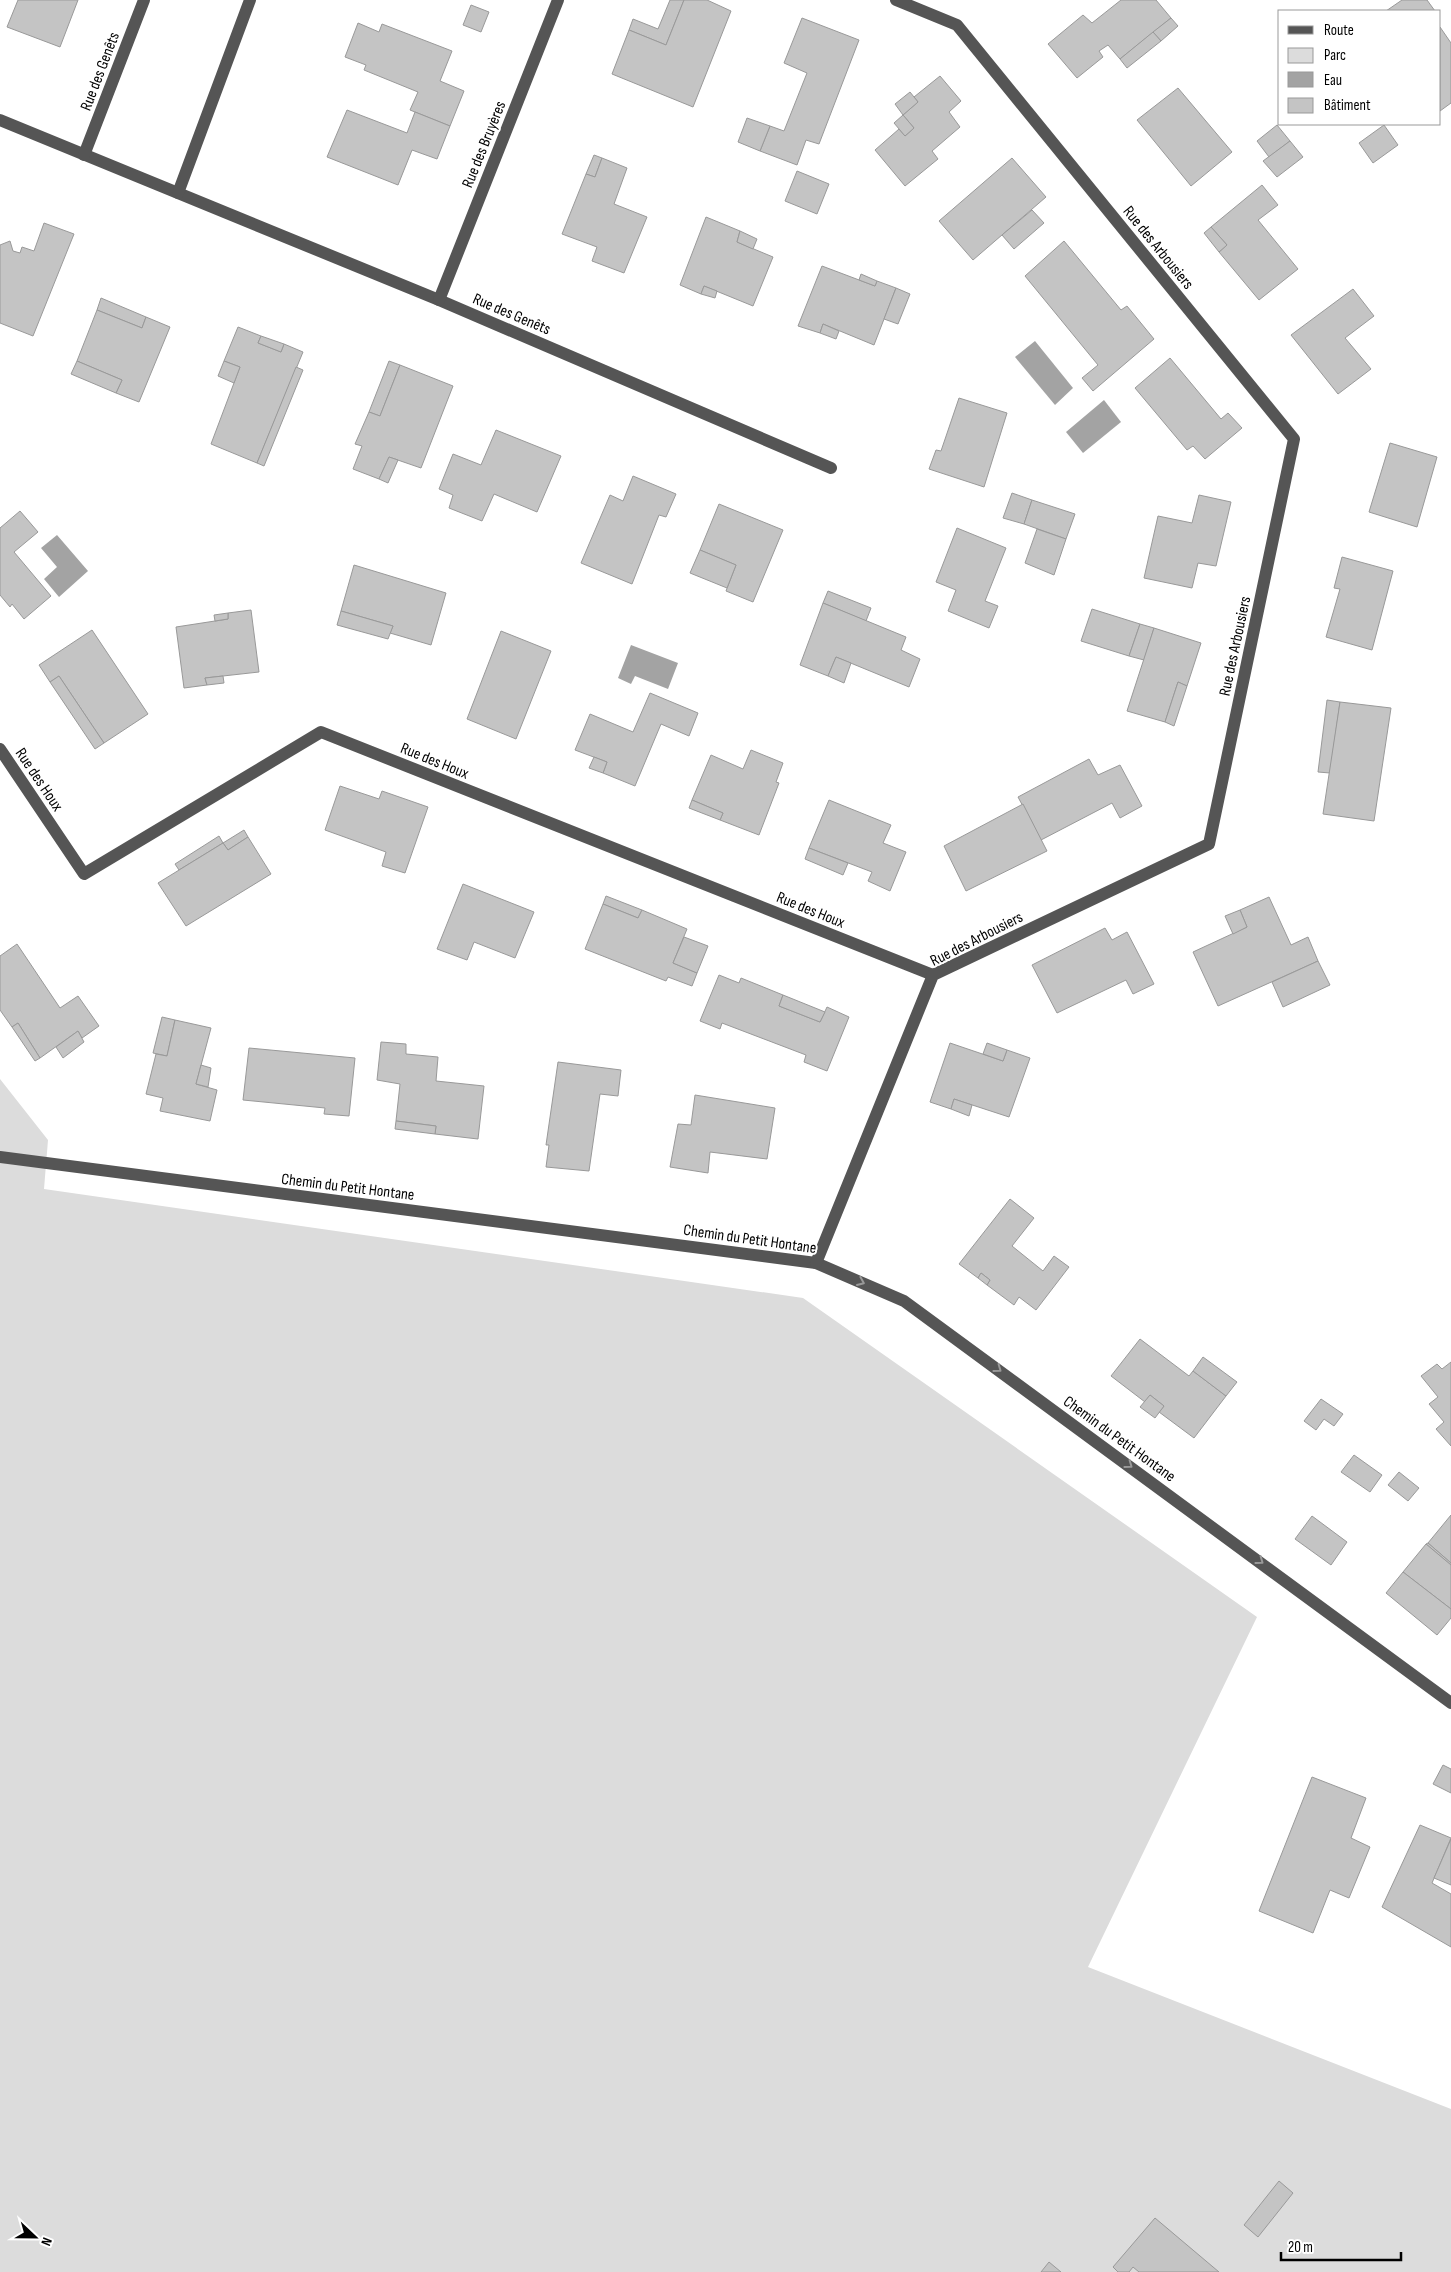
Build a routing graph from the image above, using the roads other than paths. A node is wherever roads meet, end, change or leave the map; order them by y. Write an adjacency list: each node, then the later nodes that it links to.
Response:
1 (144, 0): 6 (street, Rue des Genêts)
2 (250, 0): 7 (street)
3 (558, 0): 8 (street, Rue des Bruyères)
4 (896, 0): 11 (street, Rue des Arbousiers)
5 (0, 120): 6 (street, Rue des Genêts)
6 (84, 155): 7 (street, Rue des Genêts)
7 (178, 193): 8 (street, Rue des Genêts)
8 (439, 300): 9 (street, Rue des Genêts)
9 (831, 468)
10 (0, 749): 11 (street, Rue des Houx)
11 (933, 975): 13 (street, Rue des Arbousiers)
12 (0, 1157): 13 (street, Chemin du Petit Hontane)
13 (816, 1263): 14 (street, Chemin du Petit Hontane, one-way to 14)
14 (1451, 1703)

